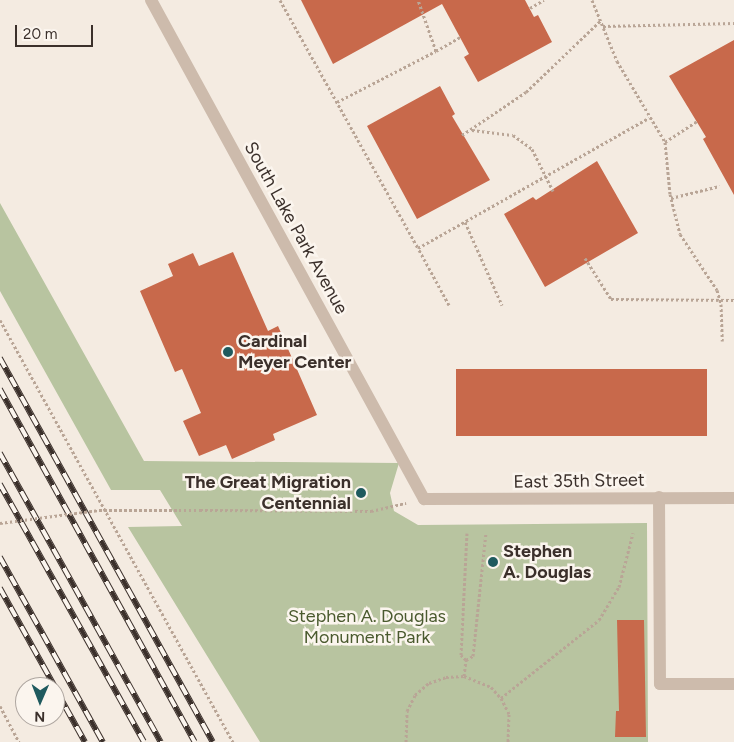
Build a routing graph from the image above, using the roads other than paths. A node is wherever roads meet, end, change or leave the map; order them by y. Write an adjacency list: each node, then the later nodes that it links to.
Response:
1 (151, 0): 4 (street, South Lake Park Avenue)
2 (659, 497): 3 (street, East 35th Street); 4 (street, East 35th Street); 5 (street)
3 (734, 498)
4 (424, 499)
5 (734, 684)

